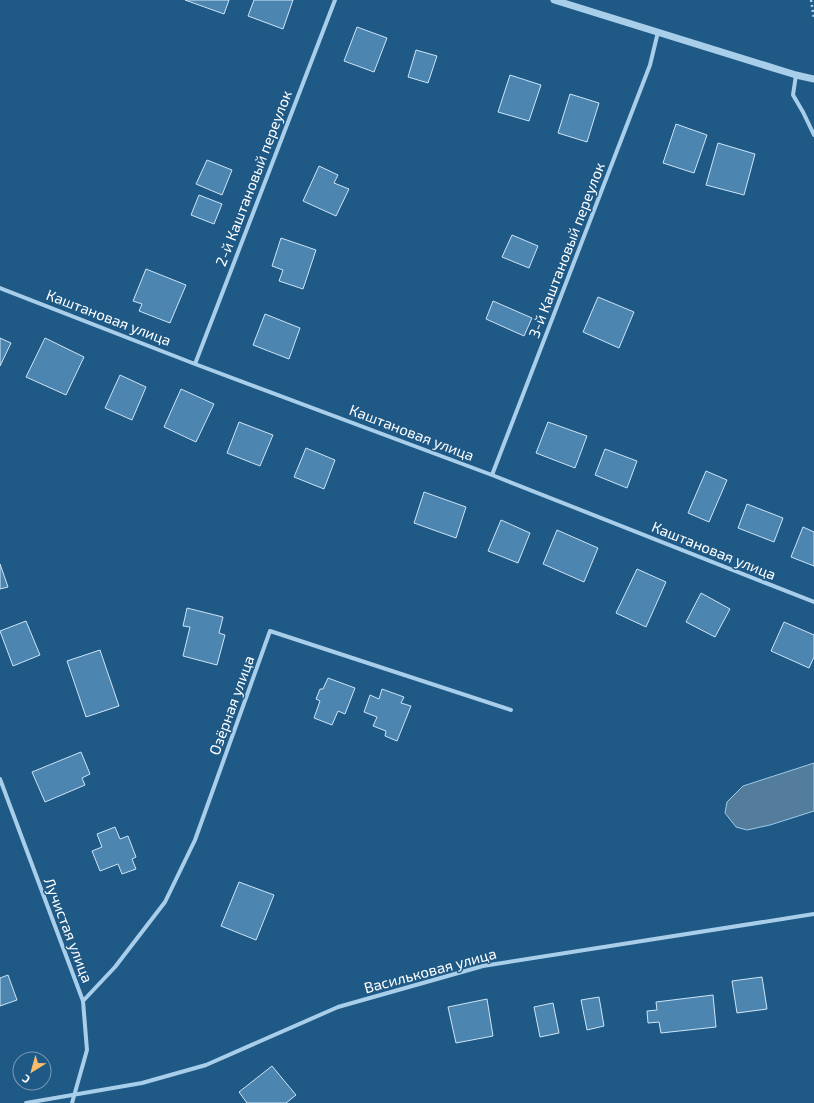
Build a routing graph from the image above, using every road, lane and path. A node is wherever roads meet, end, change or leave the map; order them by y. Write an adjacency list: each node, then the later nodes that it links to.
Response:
1 (335, 0): 10 (street, 2-й Каштановый переулок)
2 (554, 0): 5 (street)
3 (811, 0): 4 (path)
4 (814, 19)
5 (658, 32): 6 (street); 11 (street, 3-й Каштановый переулок)
6 (796, 75): 7 (street); 8 (street)
7 (814, 79)
8 (814, 135)
9 (0, 288): 10 (street, Каштановая улица)
10 (195, 364): 11 (street, Каштановая улица)
11 (492, 475): 12 (street, Каштановая улица)
12 (814, 602)
13 (510, 710): 16 (street, Озёрная улица)
14 (0, 779): 16 (street, Лучистая улица)
15 (814, 914): 17 (street, Васильковая улица)
16 (83, 1001): 17 (street, Лучистая улица)
17 (74, 1094): 18 (street, Васильковая улица); 19 (street)
18 (26, 1103)
19 (72, 1103)

